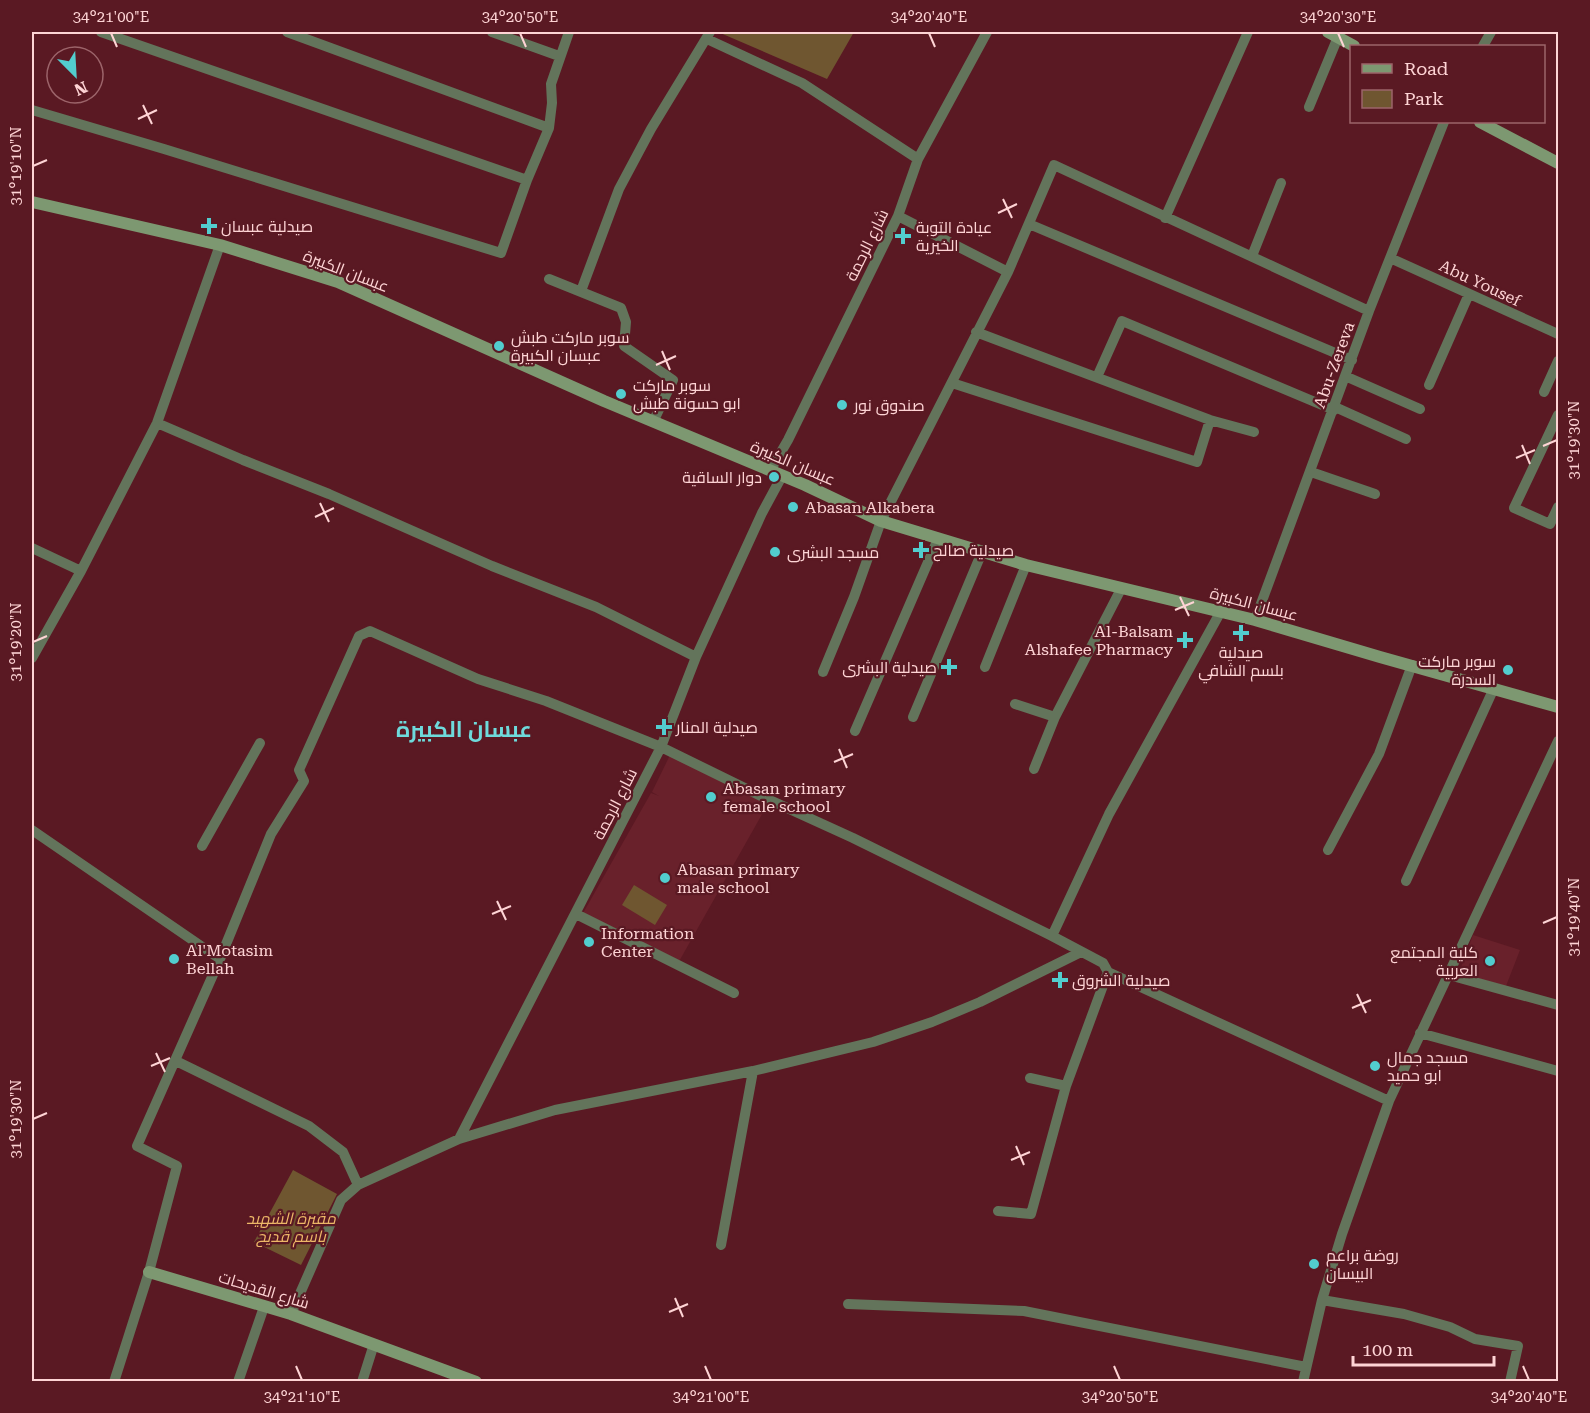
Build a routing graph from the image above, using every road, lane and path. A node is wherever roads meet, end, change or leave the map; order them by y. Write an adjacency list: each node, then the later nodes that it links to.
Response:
1 (101, 32): 18 (street)
2 (287, 32): 15 (street)
3 (492, 32): 10 (street)
4 (569, 32): 10 (street)
5 (987, 32): 16 (street, شارع الرحمة)
6 (1248, 32): 22 (street)
7 (1333, 34): 9 (main road); 11 (street)
8 (709, 35): 16 (street); 29 (street)
9 (1352, 45)
10 (560, 56): 15 (street)
11 (1309, 107)
12 (32, 110): 18 (street)
13 (1444, 123): 26 (street, Abu-Zereva)
14 (1482, 123): 17 (main road)
15 (549, 128): 18 (street)
16 (918, 159): 21 (street, شارع الرحمة)
17 (1558, 163)
18 (527, 180)
19 (1281, 183): 25 (street)
20 (32, 202): 24 (main road, عبسان الكبيرة)
21 (898, 216): 27 (street); 49 (street, شارع الرحمة)
22 (1166, 218): 23 (street); 25 (street)
23 (1029, 224): 27 (street); 34 (street)
24 (220, 245): 45 (main road, عبسان الكبيرة); 46 (street)
25 (1252, 256): 31 (street)
26 (1390, 258): 30 (street, Abu Yousef); 31 (street, Abu-Zereva)
27 (1008, 272): 32 (street)
28 (549, 279): 29 (street)
29 (581, 291): 45 (street)
30 (1469, 294): 33 (street, Abu Yousef); 39 (street)
31 (1369, 311): 34 (street, Abu-Zereva)
32 (976, 332): 37 (street); 38 (street)
33 (1558, 334)
34 (1352, 360): 36 (street, Abu-Zereva)
35 (1558, 361): 40 (street)
36 (1346, 376): 41 (street, Abu-Zereva); 42 (street)
37 (1097, 377): 41 (street); 44 (street)
38 (952, 383): 44 (street); 54 (street)
39 (1429, 385)
40 (1544, 392)
41 (1335, 408): 48 (street); 50 (street, Abu-Zereva)
42 (1420, 409)
43 (1558, 415): 53 (street)
44 (1210, 420): 47 (street)
45 (653, 422): 49 (main road, عبسان الكبيرة)
46 (158, 423): 59 (street); 63 (street)
47 (1254, 432)
48 (1406, 439)
49 (770, 471): 51 (main road, عبسان الكبيرة)
50 (1311, 472): 52 (street); 62 (street, Abu-Zereva)
51 (782, 476): 54 (main road, عبسان الكبيرة); 63 (street, شارع الرحمة)
52 (1375, 494)
53 (1558, 507)
54 (881, 521): 55 (main road, عبسان الكبيرة); 67 (street)
55 (938, 539): 57 (main road, عبسان الكبيرة); 73 (street)
56 (32, 548): 59 (street)
57 (982, 552): 58 (main road, عبسان الكبيرة); 71 (street)
58 (1026, 565): 60 (main road, عبسان الكبيرة); 66 (street)
59 (81, 571): 64 (street)
60 (1121, 589): 61 (main road, عبسان الكبيرة); 72 (street)
61 (1221, 611): 62 (main road, عبسان الكبيرة); 83 (street)
62 (1255, 620): 65 (main road, عبسان الكبيرة)
63 (696, 657): 76 (street, شارع الرحمة)
64 (32, 658)
65 (1412, 665): 68 (main road, عبسان الكبيرة); 80 (street)
66 (985, 667)
67 (823, 672)
68 (1494, 688): 70 (main road, عبسان الكبيرة); 81 (street)
69 (1015, 704): 72 (street)
70 (1558, 707)
71 (914, 717)
72 (1055, 717): 77 (street)
73 (855, 730)
74 (1558, 741): 87 (street)
75 (260, 743): 79 (street)
76 (661, 747): 82 (street, شارع الرحمة); 83 (street); 85 (street)
77 (1034, 769)
78 (32, 830): 85 (street)
79 (202, 846)
80 (1328, 850)
81 (1406, 881)
82 (576, 914): 88 (street); 97 (street, شارع الرحمة)
83 (1052, 936): 84 (street)
84 (1081, 952): 86 (street); 92 (street)
85 (220, 959): 91 (street)
86 (1108, 972): 95 (street); 96 (street)
87 (1449, 975): 89 (street); 90 (street)
88 (734, 993)
89 (1558, 1005)
90 (1420, 1033): 93 (street); 96 (street)
91 (176, 1061): 98 (street); 101 (street)
92 (753, 1071): 97 (street); 100 (street)
93 (1558, 1071)
94 (1030, 1078): 95 (street)
95 (1066, 1086): 99 (street)
96 (1389, 1101): 102 (street)
97 (459, 1139): 98 (street)
98 (358, 1185): 105 (street)
99 (998, 1211)
100 (721, 1245)
101 (149, 1272): 104 (main road, شارع القديحات); 108 (street)
102 (1322, 1300): 107 (street); 113 (street)
103 (848, 1304): 107 (street)
104 (264, 1306): 105 (main road, شارع القديحات); 109 (street)
105 (291, 1314): 106 (main road, شارع القديحات)
106 (374, 1344): 110 (street); 111 (main road, شارع القديحات)
107 (1306, 1367): 112 (street)
108 (114, 1382)
109 (238, 1382)
110 (362, 1382)
111 (476, 1382)
112 (1303, 1382)
113 (1510, 1382)

